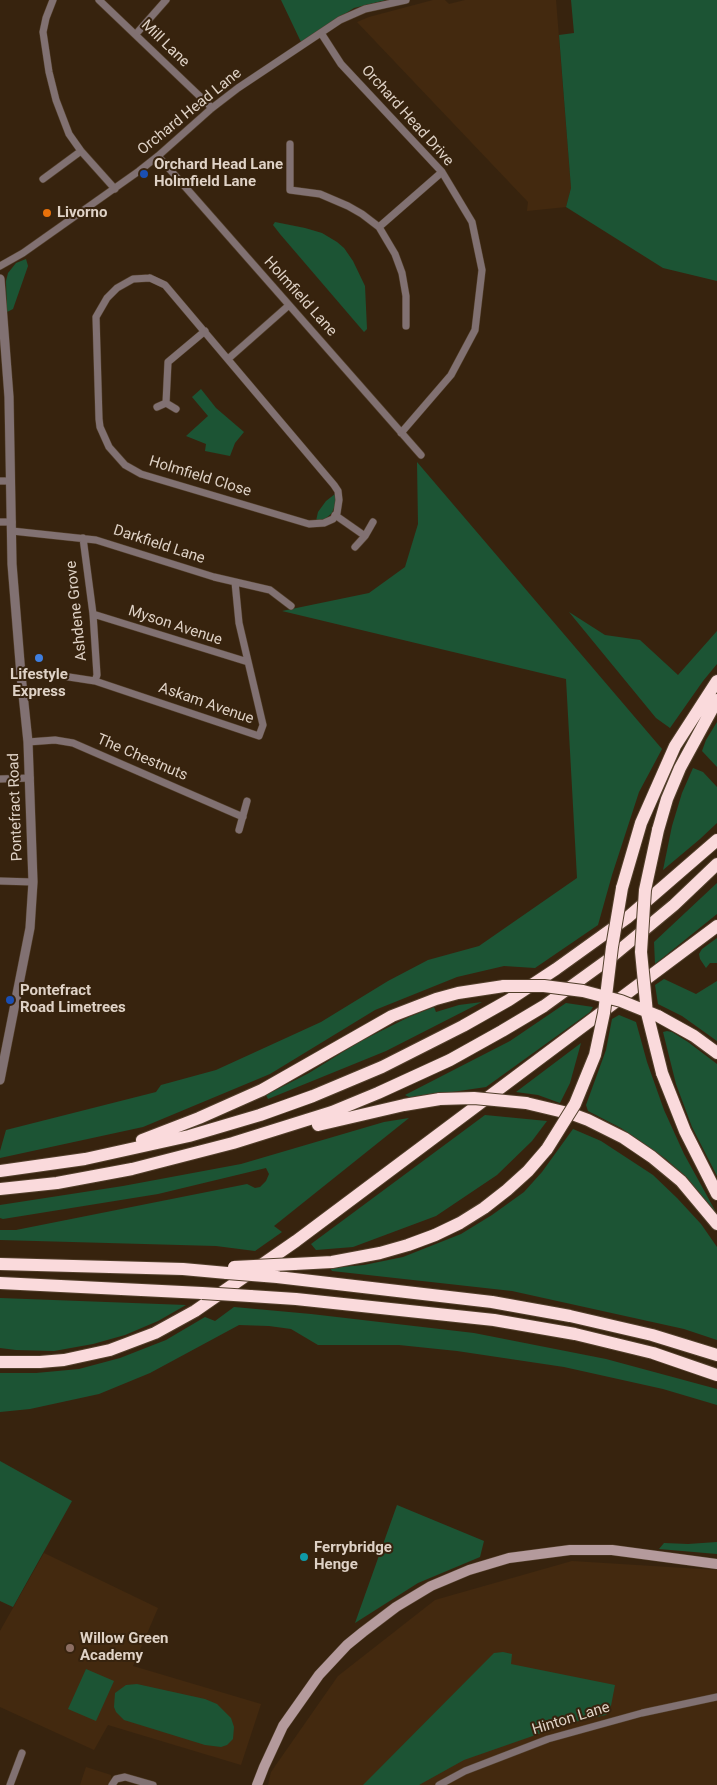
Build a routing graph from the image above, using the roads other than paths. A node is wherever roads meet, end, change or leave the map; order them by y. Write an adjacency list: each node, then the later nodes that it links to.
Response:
1 (53, 0): 9 (street)
2 (99, 0): 6 (street, Mill Lane)
3 (166, 0): 6 (street)
4 (406, 0): 5 (street, Orchard Head Lane)
5 (321, 33): 7 (street, Orchard Head Lane); 11 (street, Orchard Head Drive)
6 (136, 34): 7 (street, Mill Lane)
7 (212, 108): 10 (street, Orchard Head Lane)
8 (290, 144): 14 (street)
9 (81, 151): 12 (street); 13 (street)
10 (158, 156): 13 (street, Orchard Head Lane); 17 (street, Holmfield Lane)
11 (442, 172): 14 (street); 24 (street, Orchard Head Drive)
12 (43, 178)
13 (115, 188): 15 (street, Orchard Head Lane)
14 (378, 227): 18 (street)
15 (0, 266)
16 (0, 279): 27 (street, Pontefract Road)
17 (288, 306): 20 (street); 24 (street, Holmfield Lane)
18 (406, 326)
19 (205, 331): 20 (street, Holmfield Close); 21 (street); 28 (street, Holmfield Close)
20 (228, 359): 28 (street, Holmfield Close)
21 (166, 403): 22 (street); 23 (street)
22 (157, 407)
23 (176, 409)
24 (401, 433): 25 (street, Holmfield Lane)
25 (421, 456)
26 (0, 480): 27 (street)
27 (11, 481): 31 (street, Pontefract Road)
28 (335, 515): 32 (street)
29 (0, 522): 31 (street, Darkfield Lane)
30 (372, 522): 32 (street)
31 (12, 526): 33 (street, Darkfield Lane); 39 (street, Pontefract Road)
32 (365, 536): 34 (street)
33 (82, 538): 35 (street, Darkfield Lane); 37 (street, Ashdene Grove)
34 (355, 547)
35 (235, 582): 36 (street, Darkfield Lane); 38 (street, Askam Avenue)
36 (291, 606)
37 (94, 614): 38 (street, Myson Avenue); 40 (street, Ashdene Grove)
38 (248, 662): 40 (street, Askam Avenue)
39 (21, 675): 40 (street, Askam Avenue); 44 (street, Pontefract Road)
40 (95, 681)
41 (717, 681): 47 (highway)
42 (717, 692): 47 (highway)
43 (717, 700): 63 (highway, bridge)
44 (28, 742): 45 (street, Pontefract Road); 49 (street, The Chestnuts)
45 (30, 778): 46 (street); 54 (street, Pontefract Road)
46 (0, 779)
47 (659, 782): 66 (highway, bridge)
48 (247, 801): 49 (street)
49 (243, 817): 50 (street)
50 (239, 830)
51 (717, 840): 60 (highway)
52 (717, 864): 59 (highway)
53 (0, 881): 54 (street)
54 (33, 882): 57 (street, Pontefract Road)
55 (717, 926): 69 (highway)
56 (717, 1053): 60 (highway, bridge)
57 (2, 1060): 58 (street, Pontefract Road)
58 (0, 1080)
59 (233, 1143): 62 (highway); 64 (highway, bridge)
60 (85, 1159): 61 (highway)
61 (1, 1171)
62 (0, 1189)
63 (717, 1194)
64 (717, 1224)
65 (3, 1264): 66 (highway)
66 (231, 1270): 68 (highway, bridge)
67 (2, 1283): 70 (highway, bridge)
68 (717, 1354)
69 (0, 1362)
70 (717, 1375)
71 (717, 1564): 77 (main road)
72 (717, 1697): 78 (street, Hinton Lane)
73 (22, 1752): 74 (street)
74 (10, 1785)
75 (112, 1785): 76 (street)
76 (153, 1785)
77 (257, 1785)
78 (439, 1785)

